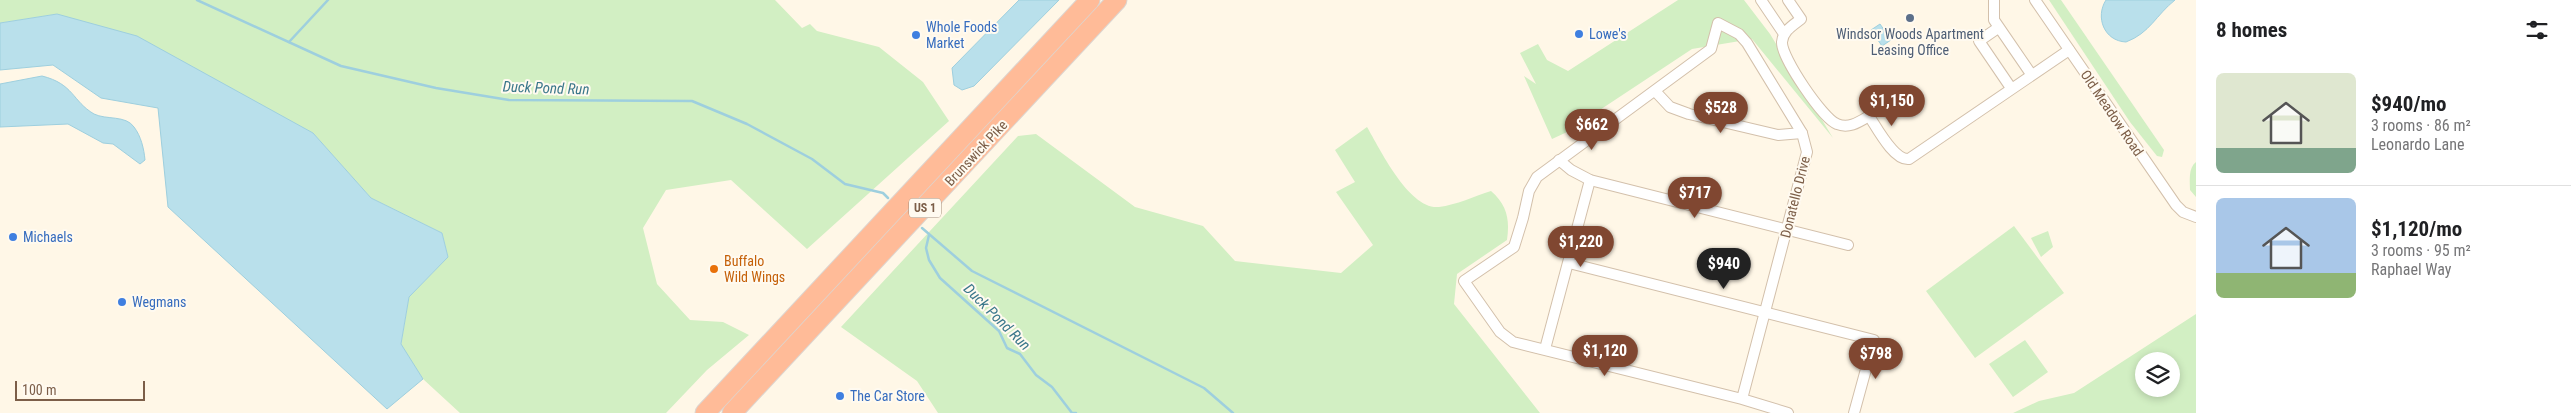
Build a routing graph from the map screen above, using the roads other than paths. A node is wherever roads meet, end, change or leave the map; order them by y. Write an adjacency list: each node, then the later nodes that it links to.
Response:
1 (1090, 0): 23 (highway, Brunswick Pike / US 1)
2 (1116, 0): 24 (highway, Brunswick Pike / US 1)
3 (1761, 0): 8 (street)
4 (1788, 0): 8 (street)
5 (1994, 0): 7 (street)
6 (2035, 0): 9 (street, Old Meadow Road)
7 (1998, 28): 10 (street); 11 (street)
8 (1784, 34): 11 (street)
9 (2070, 50): 10 (street); 16 (street, Old Meadow Road)
10 (2031, 74): 11 (street)
11 (2011, 88)
12 (1655, 91): 13 (street); 13 (street, Donatello Drive); 14 (street)
13 (1802, 134): 17 (street, Donatello Drive)
14 (1559, 160): 15 (street); 21 (street)
15 (1590, 180): 17 (street); 19 (street)
16 (2196, 217)
17 (1787, 229): 18 (street); 20 (street, Donatello Drive)
18 (1848, 245)
19 (1569, 263): 20 (street); 21 (street)
20 (1765, 313): 22 (street, Donatello Drive); 26 (street)
21 (1545, 349): 22 (street)
22 (1742, 399): 25 (street)
23 (705, 413)
24 (732, 413)
25 (1788, 413)
26 (1854, 413)

